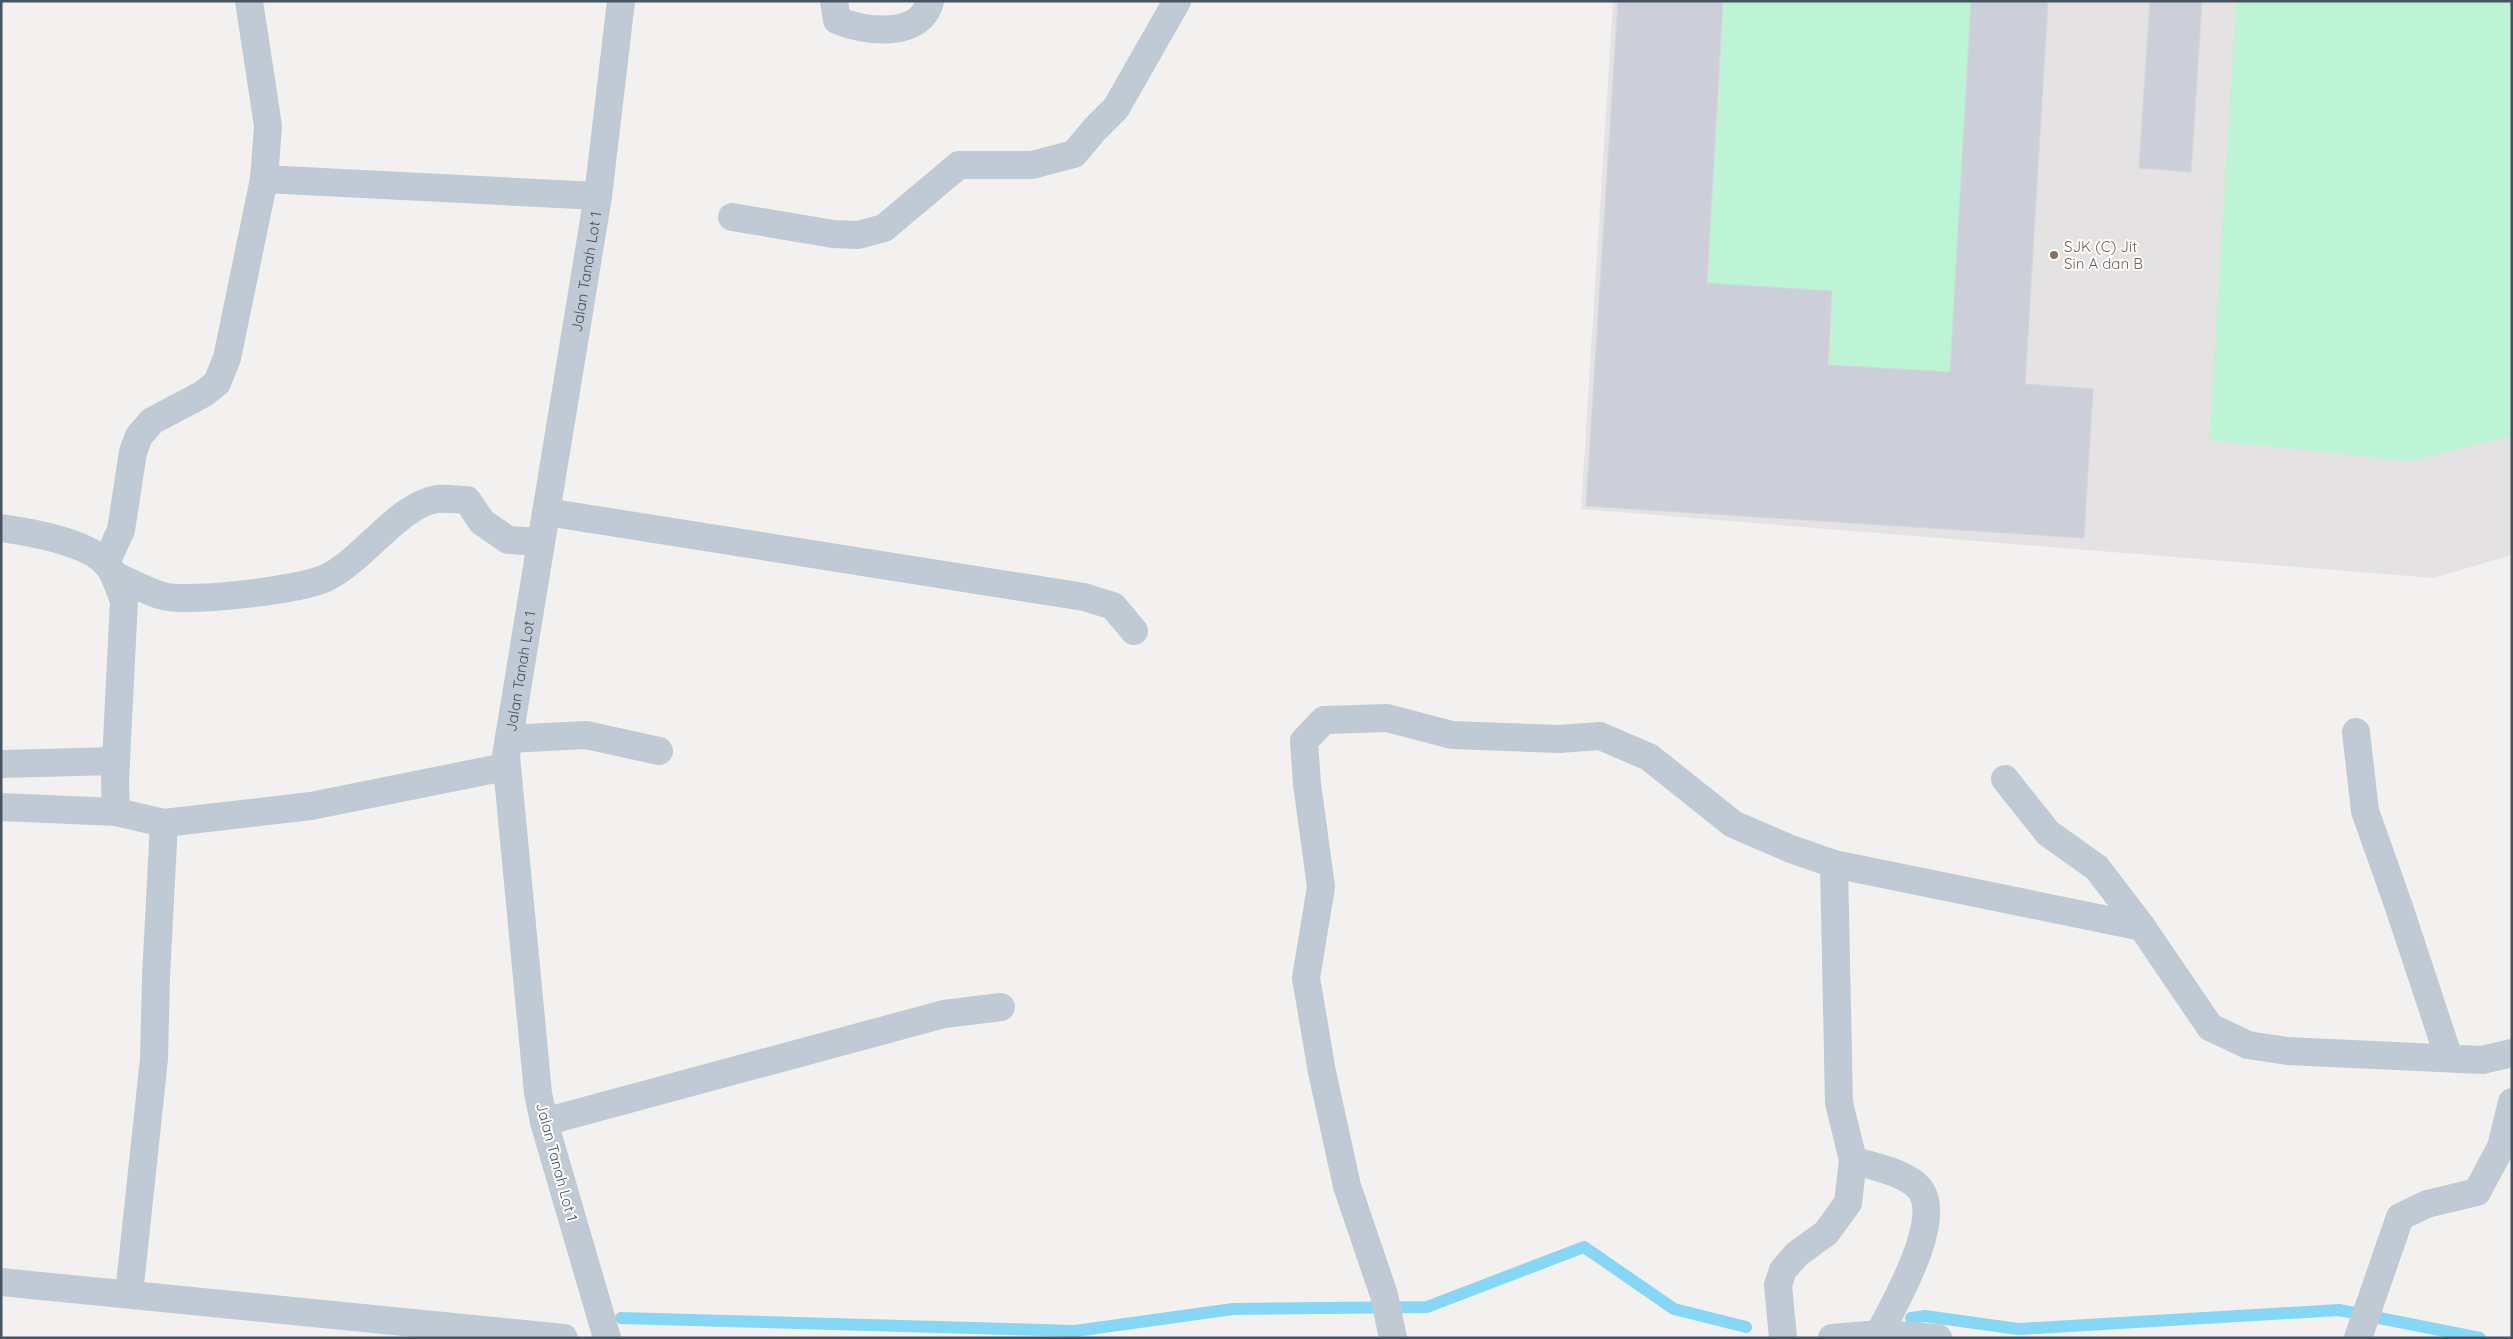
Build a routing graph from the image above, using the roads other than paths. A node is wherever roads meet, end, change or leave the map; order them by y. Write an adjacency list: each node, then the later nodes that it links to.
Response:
1 (249, 1): 6 (street)
2 (621, 1): 7 (street, Jalan Tanah Lot 1)
3 (834, 1): 4 (street)
4 (930, 1)
5 (1177, 1): 8 (street)
6 (264, 178): 7 (street); 12 (street)
7 (598, 196): 9 (street, Jalan Tanah Lot 1)
8 (732, 217)
9 (546, 512): 11 (street, Jalan Tanah Lot 1); 13 (street)
10 (1, 528): 12 (street)
11 (541, 542): 12 (street); 15 (street, Jalan Tanah Lot 1)
12 (110, 569): 17 (street)
13 (1134, 631)
14 (2356, 732): 28 (street)
15 (509, 739): 16 (street); 19 (street, Jalan Tanah Lot 1)
16 (659, 751)
17 (116, 761): 18 (street); 22 (street)
18 (1, 764)
19 (505, 767): 23 (street); 30 (street, Jalan Tanah Lot 1)
20 (2005, 778): 25 (street)
21 (1, 807): 22 (street)
22 (116, 812): 23 (street)
23 (164, 824): 33 (street)
24 (1834, 864): 25 (street); 31 (street); 37 (street)
25 (2142, 927): 28 (street)
26 (1001, 1007): 30 (street)
27 (2512, 1052): 28 (street)
28 (2449, 1058)
29 (2512, 1102): 41 (street)
30 (544, 1122): 36 (street, Jalan Tanah Lot 1)
31 (1853, 1160): 34 (street); 38 (street)
32 (1, 1282): 33 (street)
33 (129, 1294): 35 (street)
34 (1880, 1334): 39 (street); 40 (street)
35 (564, 1338)
36 (607, 1338)
37 (1393, 1338)
38 (1784, 1338)
39 (1832, 1338)
40 (1938, 1338)
41 (2358, 1338)

